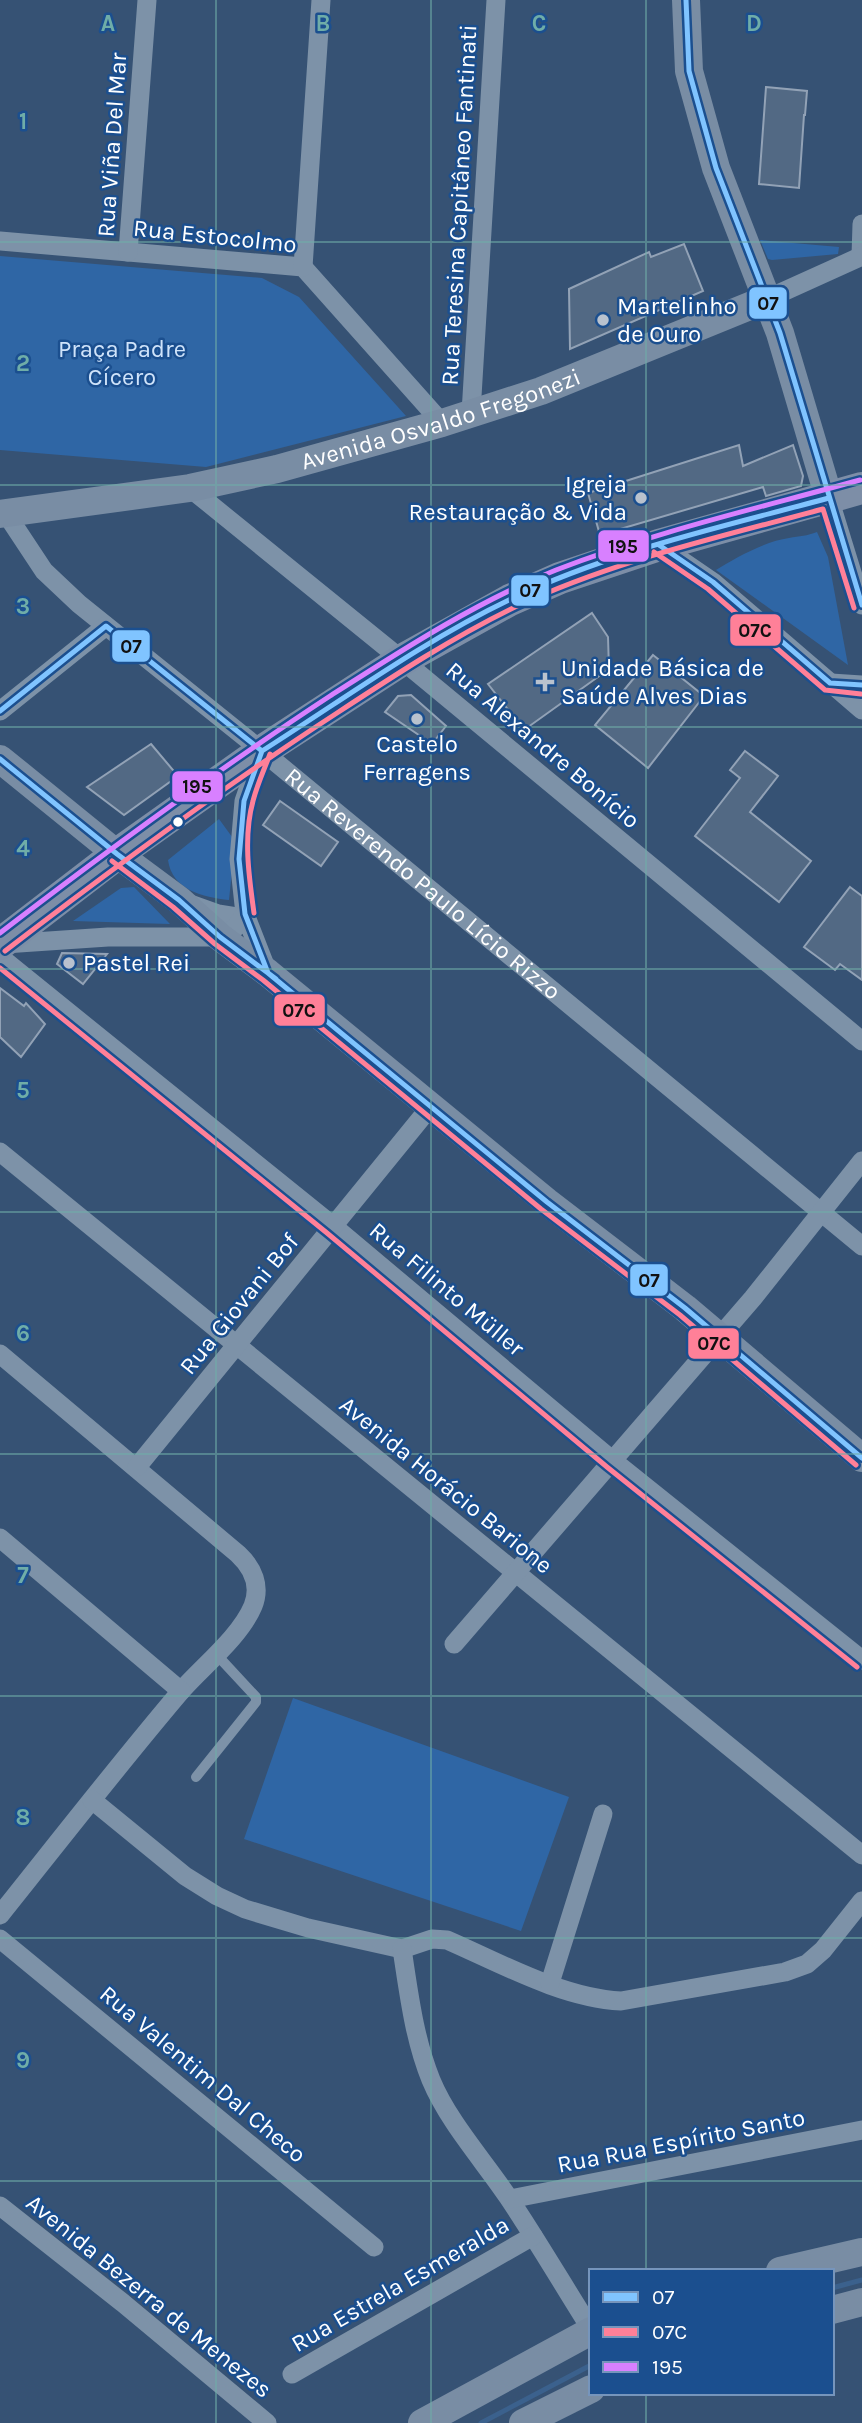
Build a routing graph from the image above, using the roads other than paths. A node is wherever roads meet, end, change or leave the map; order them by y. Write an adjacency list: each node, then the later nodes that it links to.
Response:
1 (147, 0): 7 (street, Rua Viña Del Mar)
2 (321, 0): 9 (street)
3 (496, 0): 11 (street, Rua Teresina Capitâneo Fantinati)
4 (686, 0): 10 (street)
5 (862, 224): 8 (street)
6 (0, 242): 7 (street, Rua Estocolmo)
7 (128, 252): 9 (street, Rua Estocolmo)
8 (862, 256): 10 (street, Avenida Osvaldo Fregonezi)
9 (303, 267): 12 (street, Rua Estocolmo)
10 (767, 299): 11 (street, Avenida Osvaldo Fregonezi); 15 (street)
11 (471, 413): 12 (street, Avenida Osvaldo Fregonezi)
12 (442, 423): 13 (street, Avenida Osvaldo Fregonezi)
13 (190, 488): 16 (street, Avenida Osvaldo Fregonezi); 20 (street, Rua Alexandre Bonício)
14 (862, 488): 15 (main road)
15 (829, 498): 17 (main road); 18 (street)
16 (2, 511): 19 (street, Rua Reverendo Paulo Lício Rizzo)
17 (659, 545): 20 (main road); 21 (street)
18 (862, 606)
19 (106, 626): 23 (street); 25 (street, Rua Reverendo Paulo Lício Rizzo)
20 (402, 660): 25 (main road); 34 (street, Rua Alexandre Bonício)
21 (830, 683): 22 (street); 24 (street)
22 (862, 685)
23 (0, 710)
24 (862, 710)
25 (262, 751): 27 (main road); 29 (street); 38 (street, Rua Reverendo Paulo Lício Rizzo)
26 (0, 759): 27 (street)
27 (117, 854): 28 (street); 31 (main road)
28 (179, 900): 29 (street); 30 (street)
29 (244, 916): 30 (street); 33 (street)
30 (220, 937): 31 (street); 33 (street)
31 (0, 944)
32 (0, 957): 39 (street, Rua Filinto Müller)
33 (268, 973): 35 (street)
34 (862, 1041)
35 (431, 1106): 39 (street, Rua Giovani Bof); 41 (street)
36 (0, 1152): 42 (street, Avenida Horácio Barione)
37 (862, 1161): 38 (street)
38 (821, 1211): 40 (street, Rua Reverendo Paulo Lício Rizzo); 41 (street)
39 (333, 1226): 42 (street, Rua Giovani Bof); 45 (street, Rua Filinto Müller)
40 (862, 1246)
41 (718, 1337): 44 (street); 45 (street)
42 (236, 1345): 46 (street, Rua Giovani Bof); 48 (street, Avenida Horácio Barione)
43 (0, 1354): 46 (street)
44 (862, 1458)
45 (612, 1460): 48 (street); 51 (street, Rua Filinto Müller)
46 (137, 1467): 50 (street)
47 (0, 1538): 52 (street)
48 (516, 1573): 49 (street); 56 (street, Avenida Horácio Barione)
49 (454, 1644)
50 (216, 1653): 52 (street); 53 (lane)
51 (862, 1660)
52 (181, 1691): 54 (street)
53 (196, 1777)
54 (92, 1800): 58 (street); 60 (street)
55 (603, 1814): 61 (street)
56 (862, 1855)
57 (862, 1901): 61 (street)
58 (0, 1915)
59 (0, 1938): 66 (street, Rua Valentim Dal Checo)
60 (402, 1949): 61 (street); 63 (street)
61 (550, 1983)
62 (862, 2130): 63 (street, Rua Rua Espírito Santo)
63 (510, 2199): 65 (street)
64 (0, 2206): 75 (street, Avenida Bezerra de Menezes)
65 (533, 2236): 71 (street); 73 (street, Rua Estrela Esmeralda)
66 (374, 2247)
67 (862, 2252): 68 (street)
68 (789, 2269)
69 (862, 2302): 70 (street)
70 (834, 2309)
71 (589, 2327)
72 (589, 2331): 76 (street)
73 (292, 2374)
74 (589, 2390): 77 (street)
75 (267, 2423)
76 (422, 2423)
77 (523, 2423)

